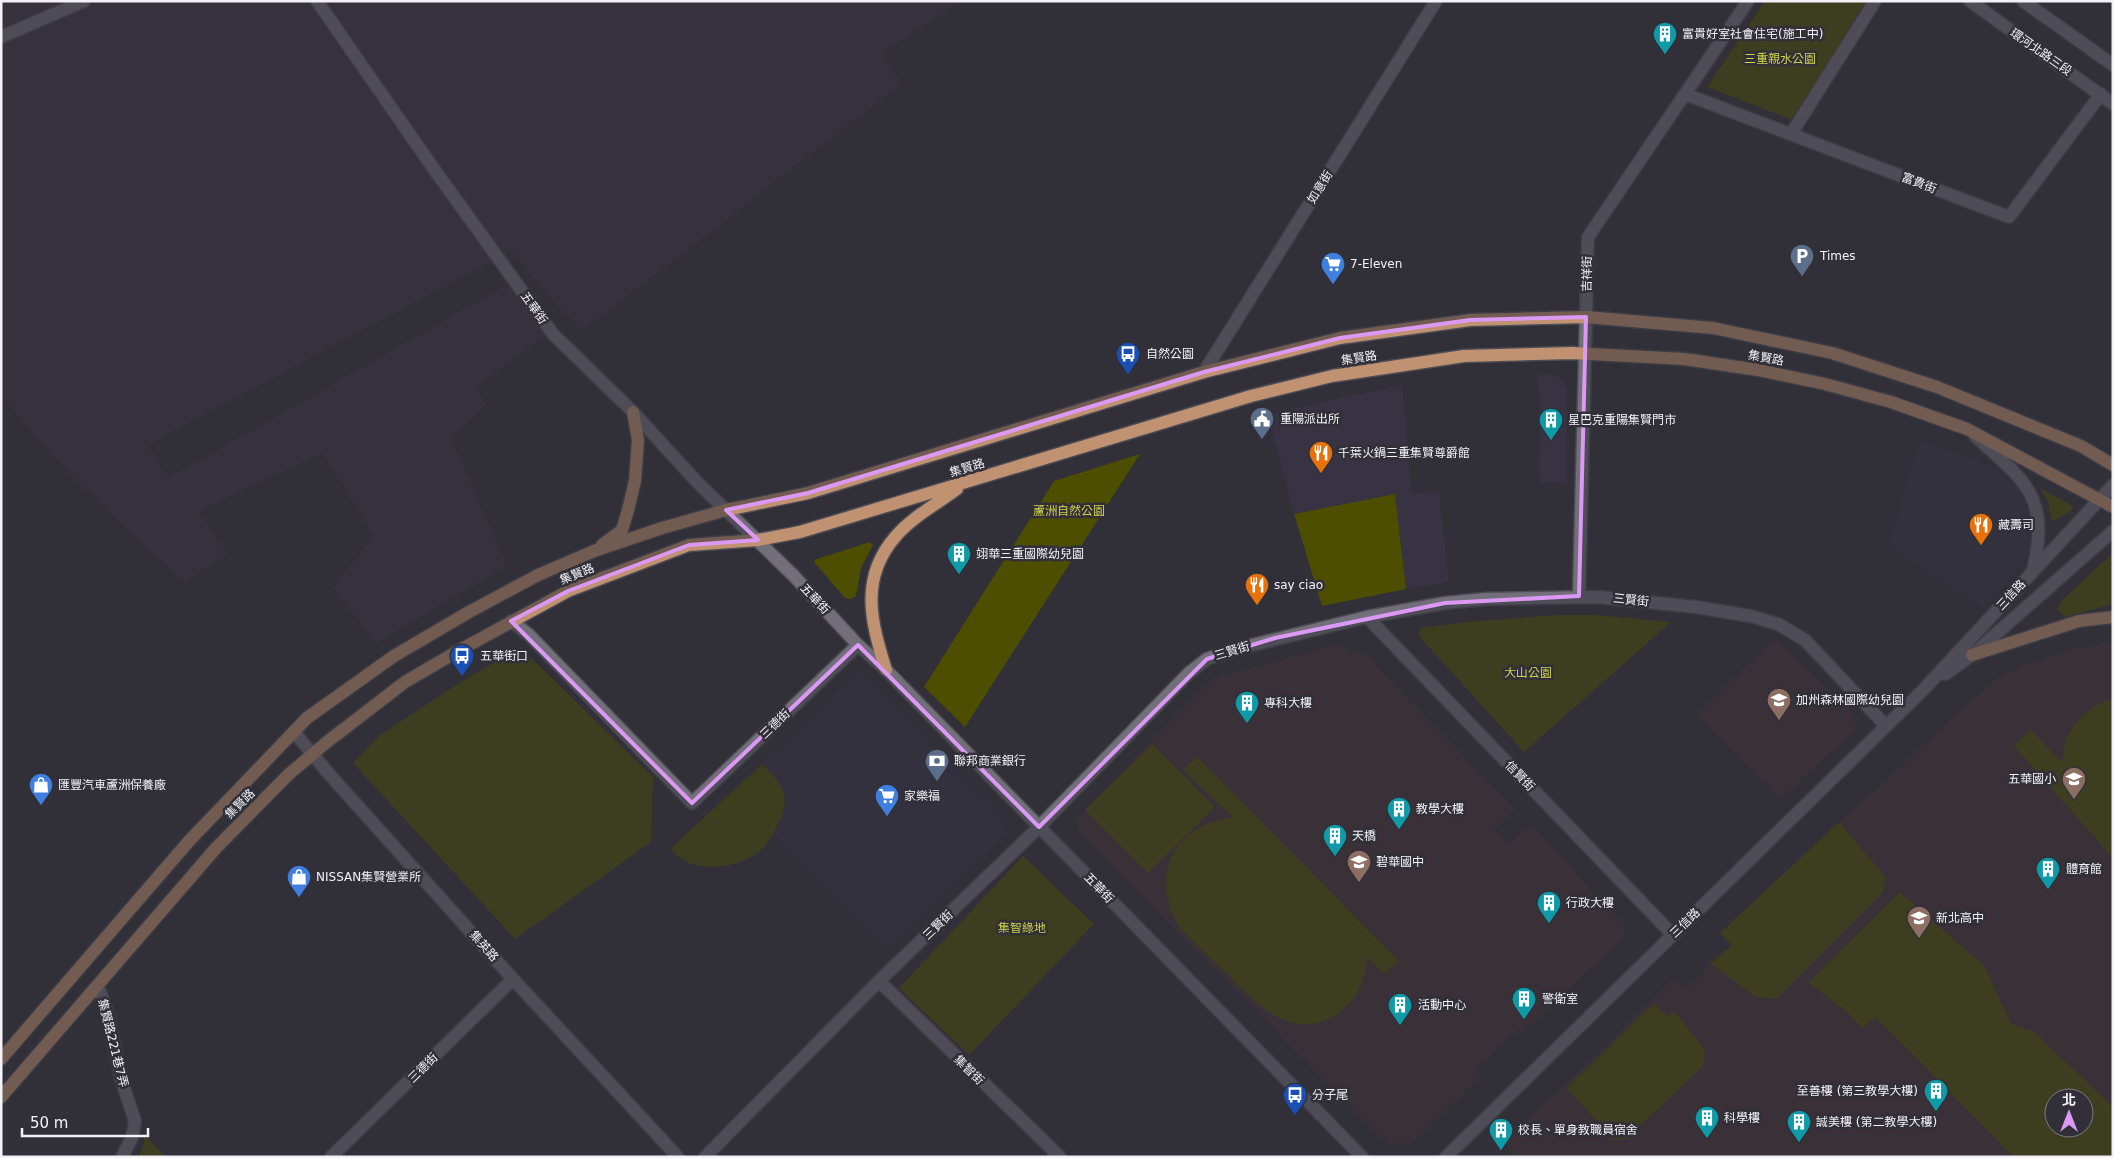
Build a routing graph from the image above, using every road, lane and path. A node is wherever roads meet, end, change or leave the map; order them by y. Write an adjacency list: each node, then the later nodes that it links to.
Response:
1 (84, 1): 8 (street)
2 (317, 1): 17 (street, 五華街)
3 (1436, 1): 16 (street, 如意街)
4 (1748, 1): 10 (street, 吉祥街)
5 (1875, 1): 13 (street)
6 (1970, 1): 11 (street, 環河北路三段)
7 (2023, 1): 9 (street)
8 (1, 37)
9 (2113, 65)
10 (1685, 94): 13 (street, 富貴街); 14 (street, 吉祥街)
11 (2101, 94): 12 (street, 環河北路三段); 13 (street, 富貴街)
12 (2113, 104)
13 (1791, 134)
14 (1586, 317): 15 (street, 吉祥街); 16 (main road, 集賢路); 19 (main road, 集賢路)
15 (1585, 354): 18 (main road, 集賢路); 20 (main road, 集賢路); 29 (street, 吉祥街)
16 (1204, 372): 24 (main road, 集賢路)
17 (633, 412): 24 (street, 五華街); 27 (main road)
18 (1967, 429): 22 (main road, 集賢路); 28 (street)
19 (2113, 465)
20 (968, 482): 26 (main road, 集賢路); 35 (main road)
21 (2113, 485): 22 (street, 三信路)
22 (2100, 500): 23 (main road, 集賢路); 28 (street, 三信路)
23 (2113, 507)
24 (726, 510): 26 (street, 五華街); 27 (main road, 集賢路)
25 (2113, 531): 34 (street, 三信路)
26 (758, 540): 32 (main road, 集賢路); 33 (street, 五華街)
27 (594, 551): 38 (main road, 集賢路)
28 (2033, 571): 36 (street, 三信路)
29 (1579, 596): 31 (street, 三賢街); 37 (street, 三賢街)
30 (2113, 617): 34 (main road)
31 (1367, 618): 40 (street, 三賢街); 41 (street, 信賢街)
32 (511, 621): 33 (street, 三德街); 39 (main road, 集賢路)
33 (858, 644): 35 (street, 五華街)
34 (1972, 654): 36 (street, 三信路)
35 (886, 670): 40 (street, 五華街)
36 (1923, 690): 37 (street, 三信路)
37 (1886, 726): 41 (street, 三信路)
38 (294, 732): 39 (street, 集英路); 45 (main road, 集賢路)
39 (312, 755): 42 (street, 集英路); 44 (main road, 集賢路)
40 (1039, 827): 43 (street, 三賢街); 52 (street, 五華街)
41 (1673, 935): 53 (street, 三信路)
42 (513, 979): 48 (street, 三德街); 49 (street, 集英路)
43 (880, 981): 50 (street, 三賢街); 51 (street, 集智街)
44 (98, 986): 46 (main road, 集賢路); 47 (street, 集賢路221巷7弄)
45 (1, 1059)
46 (1, 1096)
47 (122, 1157)
48 (331, 1157)
49 (678, 1157)
50 (705, 1157)
51 (1060, 1157)
52 (1362, 1157)
53 (1446, 1157)

